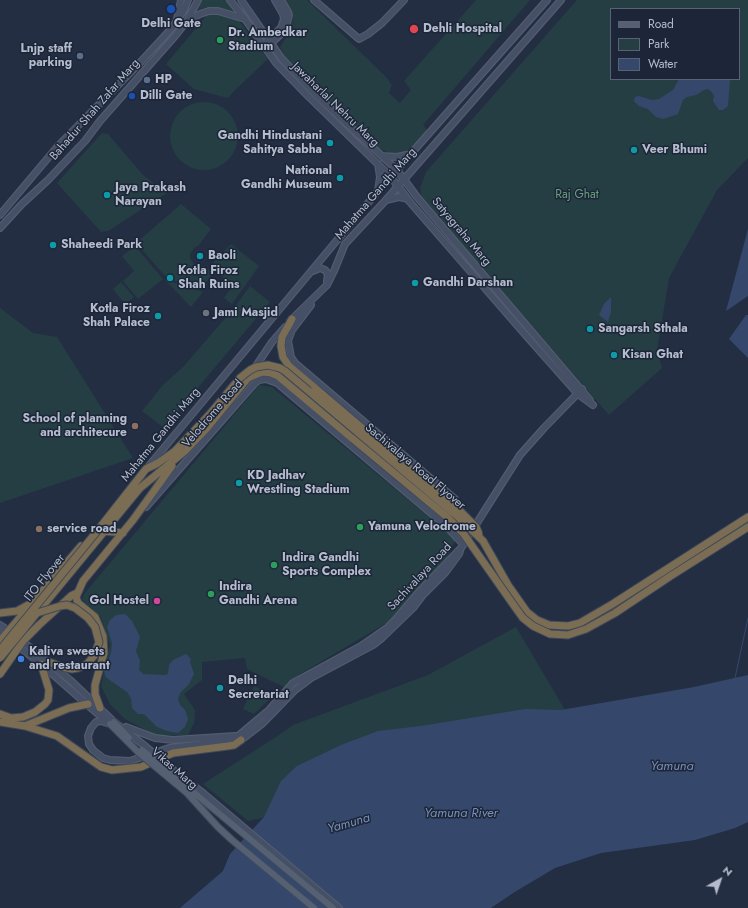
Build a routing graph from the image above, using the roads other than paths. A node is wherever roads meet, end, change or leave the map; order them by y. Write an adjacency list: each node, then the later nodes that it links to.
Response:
1 (181, 0): 14 (main road)
2 (188, 0): 14 (main road, Bahadur Shah Zafar Marg)
3 (198, 0): 15 (main road, Bahadur Shah Zafar Marg)
4 (230, 0): 13 (main road, Jawaharlal Nehru Marg)
5 (241, 0): 12 (main road, Jawaharlal Nehru Marg)
6 (274, 0): 16 (main road)
7 (281, 0): 16 (main road)
8 (314, 0): 9 (main road)
9 (404, 0)
10 (547, 0): 17 (main road, Mahatma Gandhi Marg)
11 (561, 0): 22 (main road, Mahatma Gandhi Marg)
12 (244, 3): 16 (main road, Jawaharlal Nehru Marg)
13 (245, 19): 15 (main road); 16 (main road, Jawaharlal Nehru Marg)
14 (177, 21): 27 (main road, Bahadur Shah Zafar Marg)
15 (187, 21): 28 (main road, Bahadur Shah Zafar Marg)
16 (267, 44): 18 (main road, Jawaharlal Nehru Marg); 19 (main road, Jawaharlal Nehru Marg)
17 (412, 154): 18 (main road); 20 (main road, Mahatma Gandhi Marg)
18 (382, 156): 20 (main road, Jawaharlal Nehru Marg)
19 (377, 163): 21 (main road, Jawaharlal Nehru Marg); 24 (main road)
20 (397, 170): 21 (main road, Mahatma Gandhi Marg); 22 (main road, Jawaharlal Nehru Marg)
21 (391, 177): 23 (main road, Jawaharlal Nehru Marg); 24 (main road, Mahatma Gandhi Marg)
22 (404, 178): 23 (main road, Mahatma Gandhi Marg); 34 (main road, Satyagraha Marg)
23 (398, 186): 25 (main road, Mahatma Gandhi Marg); 26 (main road, Satyagraha Marg)
24 (378, 191): 29 (main road, Mahatma Gandhi Marg)
25 (386, 200): 26 (main road); 30 (main road, Mahatma Gandhi Marg)
26 (409, 201): 34 (main road, Satyagraha Marg)
27 (0, 215)
28 (0, 228)
29 (313, 271): 30 (main road); 36 (main road, Mahatma Gandhi Marg)
30 (327, 285): 31 (main road, Mahatma Gandhi Marg)
31 (321, 292): 32 (main road, Mahatma Gandhi Marg); 40 (main road)
32 (292, 319): 33 (main road, Mahatma Gandhi Marg); 44 (highway, bridge)
33 (248, 378): 35 (highway, Mahatma Gandhi Marg); 41 (highway, Sachivalaya Road Flyover, bridge)
34 (580, 392): 45 (main road, Sachivalaya Road)
35 (179, 456): 39 (highway); 42 (highway, Mahatma Gandhi Marg)
36 (146, 469): 38 (highway, Mahatma Gandhi Marg); 44 (highway, Sachivalaya Road Flyover, bridge)
37 (748, 517): 44 (highway, Sachivalaya Road Flyover)
38 (106, 520): 42 (highway, ITO Flyover); 47 (highway)
39 (133, 520): 40 (main road, Velodrome Road); 43 (highway)
40 (445, 525): 45 (main road, Velodrome Road)
41 (748, 527)
42 (101, 532): 43 (highway); 48 (highway, ITO Flyover); 53 (highway, ITO Flyover, bridge)
43 (124, 533): 46 (highway)
44 (483, 541)
45 (462, 546): 63 (main road, Sachivalaya Road)
46 (77, 593): 52 (highway); 58 (highway)
47 (32, 604): 49 (highway); 51 (highway)
48 (37, 613): 54 (highway, ITO Flyover, bridge); 55 (highway, bridge)
49 (0, 614)
50 (0, 625): 51 (main road, Vikas Marg)
51 (3, 635): 52 (main road, Vikas Marg)
52 (21, 644): 55 (main road, Vikas Marg); 56 (highway)
53 (0, 650)
54 (0, 658)
55 (45, 663): 57 (main road, Vikas Marg); 58 (main road, Vikas Marg); 59 (highway)
56 (0, 673)
57 (88, 704): 61 (main road, Vikas Marg); 62 (highway)
58 (100, 708): 61 (main road, Vikas Marg)
59 (0, 714)
60 (0, 722): 62 (highway)
61 (112, 723): 64 (main road); 64 (main road); 65 (main road, Vikas Marg)
62 (25, 726): 64 (highway)
63 (239, 738): 64 (highway)
64 (207, 743)
65 (142, 750): 66 (main road, Vikas Marg, bridge); 67 (main road, Vikas Marg, bridge)
66 (246, 832): 68 (main road, Vikas Marg); 69 (main road, Vikas Marg)
67 (314, 908)
68 (333, 908)
69 (339, 908)

